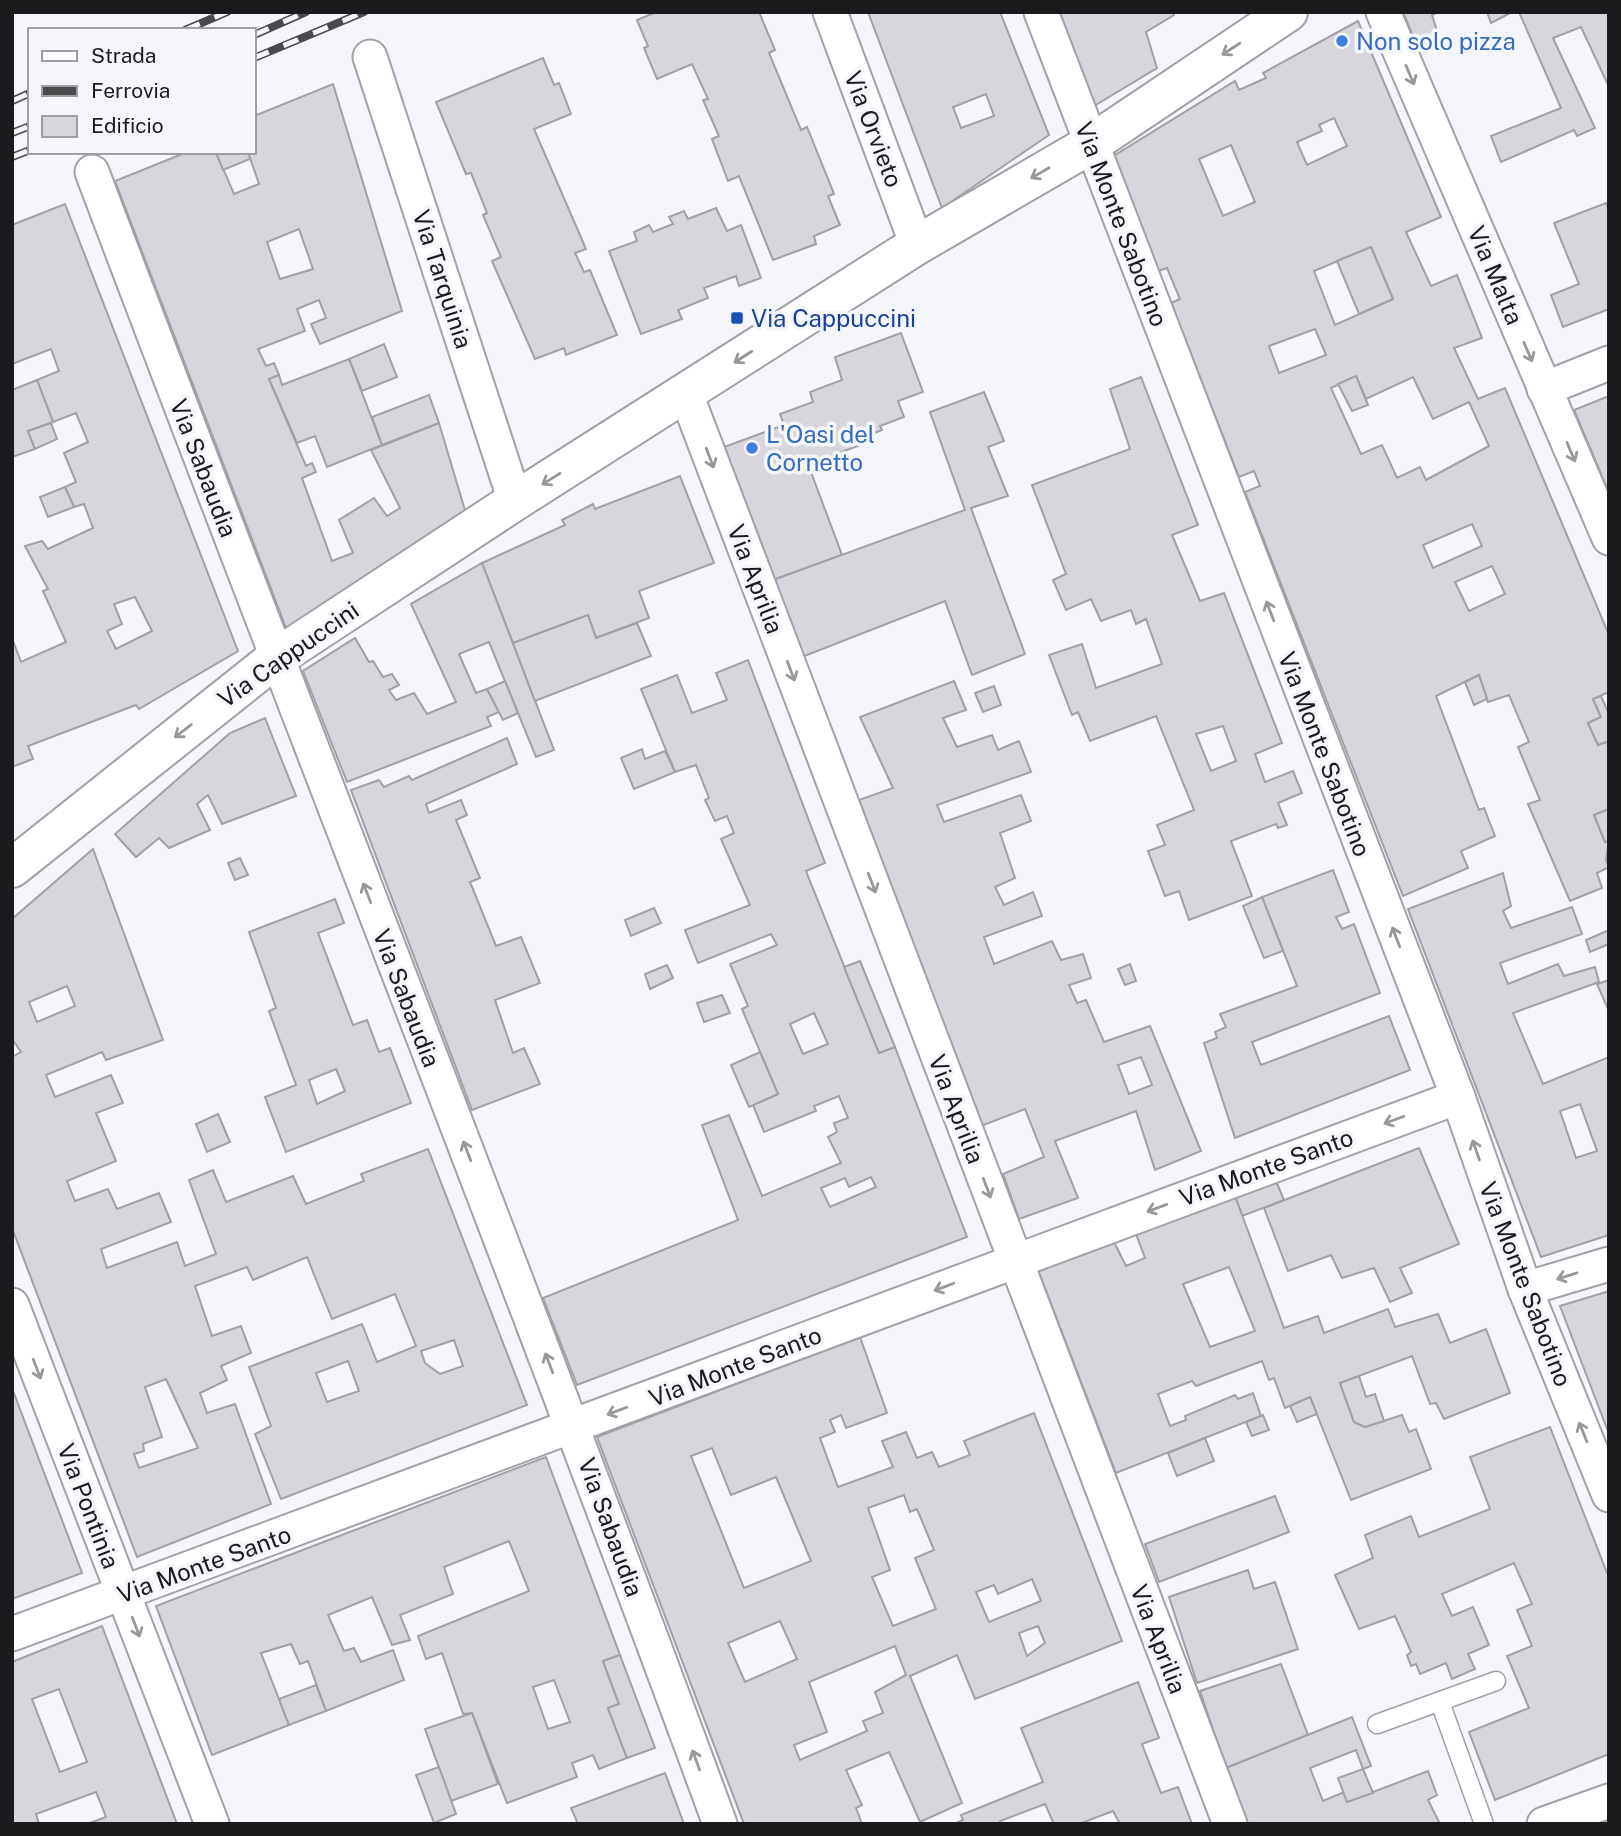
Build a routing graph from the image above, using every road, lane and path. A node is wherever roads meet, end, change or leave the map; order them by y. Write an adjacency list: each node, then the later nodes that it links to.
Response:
1 (830, 12): 8 (street, Via Orvieto)
2 (1041, 12): 6 (street, Via Monte Sabotino)
3 (1289, 12): 6 (street, Via Cappuccini, one-way to 6)
4 (1383, 12): 10 (street, Via Malta, one-way to 10)
5 (370, 57): 12 (street, Via Tarquinia)
6 (1091, 144): 8 (street, Via Cappuccini, one-way to 8); 16 (street, Via Monte Sabotino, one-way to 6)
7 (92, 172): 14 (street, Via Sabaudia)
8 (917, 245): 11 (street, Via Cappuccini, one-way to 11)
9 (1609, 363): 10 (street)
10 (1544, 389): 13 (street, Via Malta, one-way to 13)
11 (686, 394): 12 (street, Via Cappuccini, one-way to 12); 17 (street, Via Aprilia, one-way to 17)
12 (515, 501): 14 (street, Via Cappuccini)
13 (1609, 538)
14 (276, 658): 15 (street, Via Cappuccini, one-way to 15); 21 (street, Via Sabaudia, one-way to 14)
15 (12, 868)
16 (1458, 1097): 17 (street, Via Monte Santo, one-way to 17); 19 (street, Via Monte Sabotino, one-way to 16)
17 (1015, 1260): 21 (street, Via Monte Santo, one-way to 21); 31 (street, Via Aprilia)
18 (1609, 1264): 19 (street, one-way to 19)
19 (1525, 1289): 22 (street, Via Monte Sabotino, one-way to 19)
20 (12, 1305): 23 (street, Via Pontinia, one-way to 23)
21 (574, 1427): 23 (street, Via Monte Santo); 30 (street, Via Sabaudia, one-way to 21)
22 (1609, 1495)
23 (123, 1594): 24 (street, Via Monte Santo); 29 (street, Via Pontinia, one-way to 29)
24 (12, 1634)
25 (1496, 1681): 26 (lane)
26 (1440, 1702): 27 (lane); 32 (lane)
27 (1377, 1724)
28 (1609, 1801): 33 (street)
29 (212, 1824)
30 (720, 1824)
31 (1230, 1824)
32 (1484, 1824)
33 (1544, 1824)

